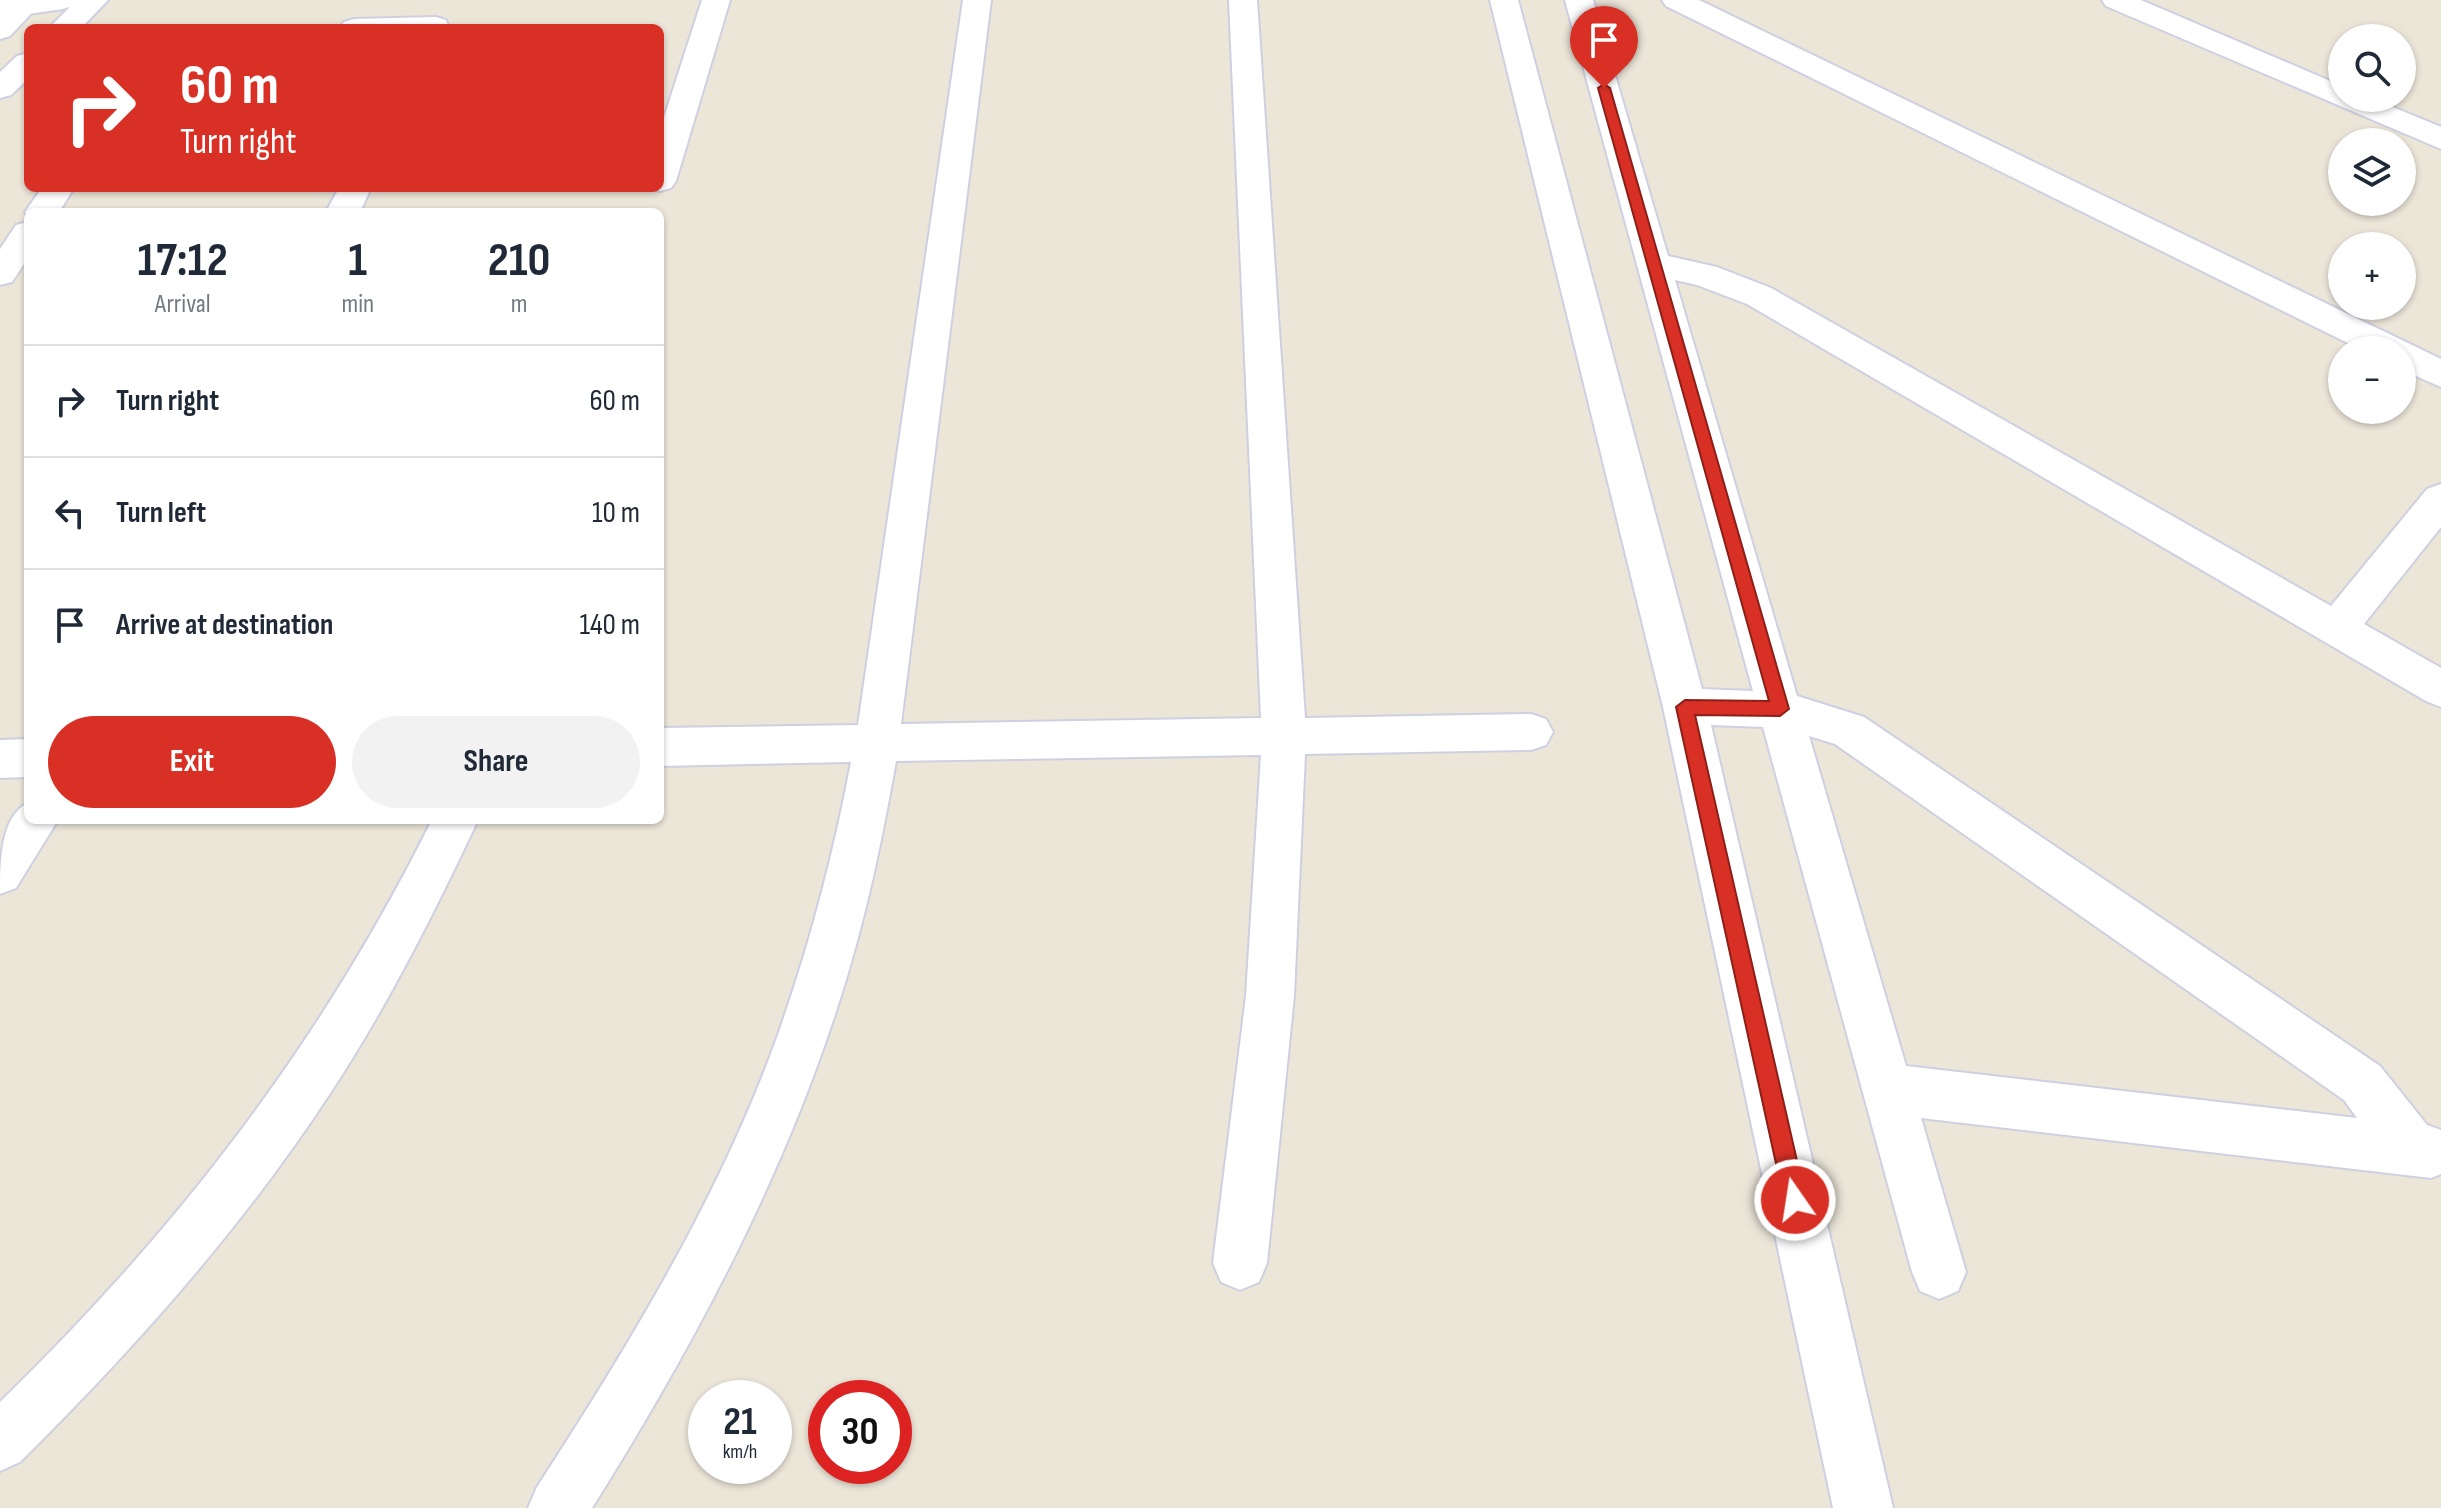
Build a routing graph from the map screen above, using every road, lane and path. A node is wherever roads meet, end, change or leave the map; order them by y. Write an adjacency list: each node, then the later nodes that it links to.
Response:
1 (63, 0): 11 (street)
2 (94, 0): 12 (street)
3 (449, 0): 13 (street)
4 (716, 0): 20 (street)
5 (977, 0): 34 (street)
6 (1243, 0): 33 (street)
7 (1504, 0): 30 (street)
8 (1579, 0): 22 (street)
9 (1676, 0): 24 (street)
10 (2116, 0): 17 (street)
11 (19, 4): 14 (street)
12 (68, 24)
13 (437, 24)
14 (0, 30)
15 (24, 66): 16 (street)
16 (0, 89)
17 (2328, 92)
18 (2376, 112): 19 (street)
19 (2441, 139)
20 (664, 168)
21 (24, 239): 23 (street)
22 (1654, 264): 28 (street); 31 (street)
23 (0, 274)
24 (2363, 336)
25 (2416, 362): 26 (street)
26 (2441, 374)
27 (2441, 499): 28 (street)
28 (2336, 629): 29 (street)
29 (2441, 689)
30 (1685, 707): 31 (street); 47 (street)
31 (1780, 709): 41 (street); 42 (street)
32 (1531, 732): 33 (street)
33 (1284, 736): 34 (street); 43 (street)
34 (877, 743): 35 (street); 46 (street)
35 (664, 747)
36 (24, 758): 37 (street)
37 (0, 759)
38 (32, 824): 40 (street)
39 (453, 824): 45 (street)
40 (0, 873)
41 (1888, 1089): 42 (street); 44 (street)
42 (2427, 1152)
43 (1240, 1263)
44 (1939, 1272)
45 (0, 1442)
46 (558, 1508)
47 (1863, 1508)

